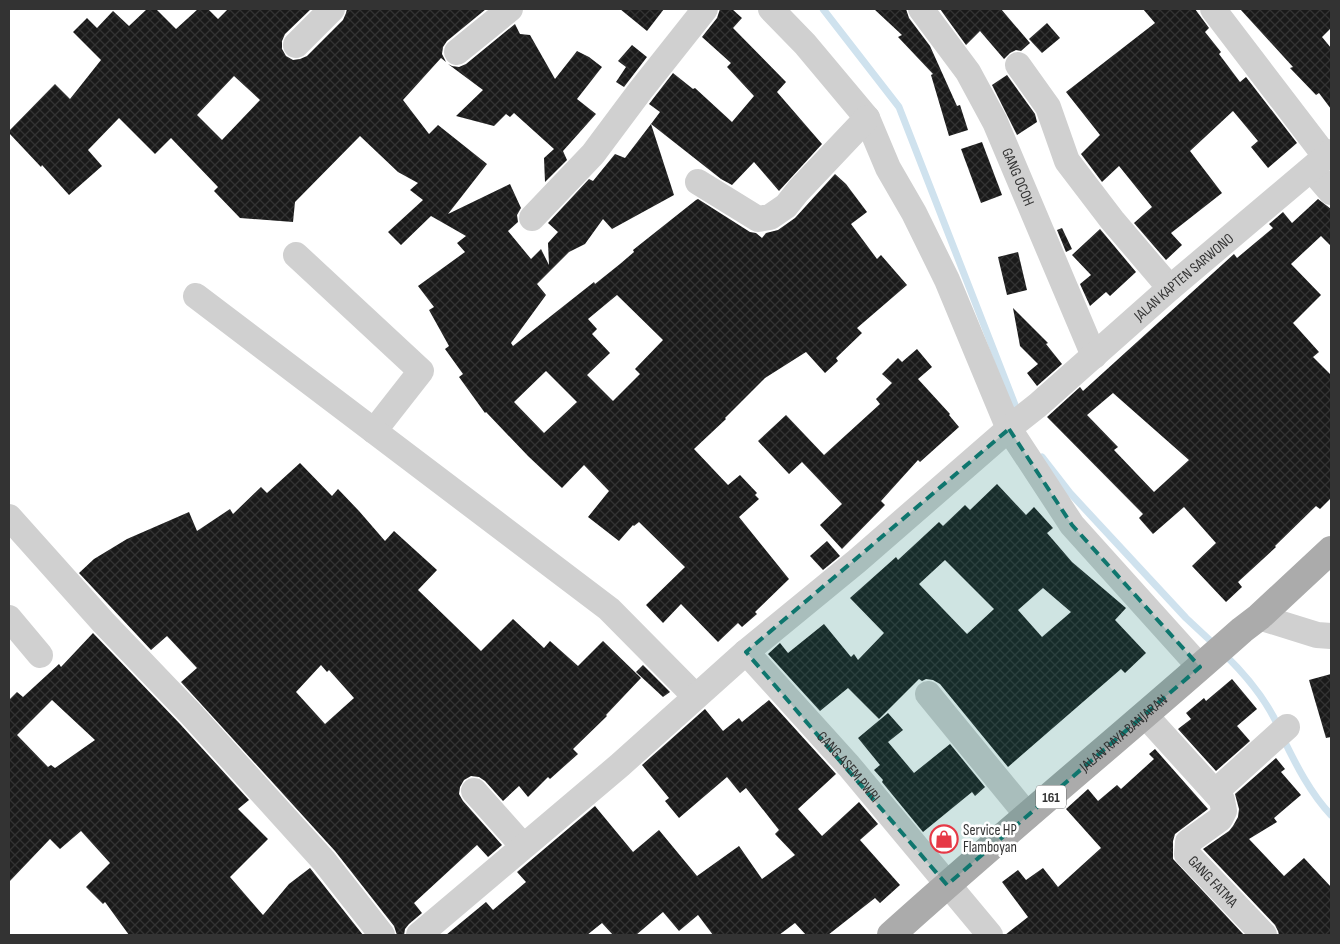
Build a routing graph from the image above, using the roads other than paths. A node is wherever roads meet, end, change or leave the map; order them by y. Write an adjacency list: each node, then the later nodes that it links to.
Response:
1 (332, 9): 7 (street)
2 (510, 9): 8 (street)
3 (705, 9): 14 (street)
4 (771, 9): 10 (street)
5 (921, 9): 18 (street, GANG OCOH)
6 (1212, 9): 11 (street)
7 (296, 45)
8 (457, 52)
9 (1018, 65): 16 (street)
10 (867, 118): 12 (street); 19 (street)
11 (1323, 160): 13 (street); 16 (street, JALAN KAPTEN SARWONO)
12 (698, 182)
13 (1331, 192)
14 (532, 218)
15 (296, 255): 20 (street)
16 (1170, 288): 18 (street, JALAN KAPTEN SARWONO)
17 (196, 296): 20 (street)
18 (1094, 356): 19 (street, JALAN KAPTEN SARWONO)
19 (1022, 418): 26 (street, JALAN KAPTEN SARWONO); 28 (street)
20 (374, 431): 30 (street)
21 (9, 517): 38 (street)
22 (1331, 550): 24 (main road, JALAN RAYA BANJARAN / 161)
23 (9, 618): 27 (street)
24 (1250, 623): 25 (street); 28 (main road, JALAN RAYA BANJARAN / 161)
25 (1331, 636)
26 (746, 652): 30 (street, JALAN KAPTEN SARWONO); 37 (street, GANG ASEM PWRI)
27 (40, 655)
28 (1205, 663): 31 (main road, JALAN RAYA BANJARAN / 161)
29 (928, 694): 35 (street)
30 (695, 696): 36 (street, JALAN KAPTEN SARWONO)
31 (1145, 715): 34 (street, GANG FATMA); 35 (main road, JALAN RAYA BANJARAN / 161)
32 (1287, 727): 34 (street)
33 (474, 791): 36 (street)
34 (1215, 792): 42 (street, GANG FATMA)
35 (1028, 816): 37 (main road, JALAN RAYA BANJARAN / 161)
36 (523, 846): 39 (street, JALAN KAPTEN SARWONO)
37 (947, 885): 40 (main road, JALAN RAYA BANJARAN / 161); 41 (street, GANG ASEM PWRI)
38 (382, 935)
39 (418, 935)
40 (891, 935)
41 (990, 935)
42 (1264, 935)

